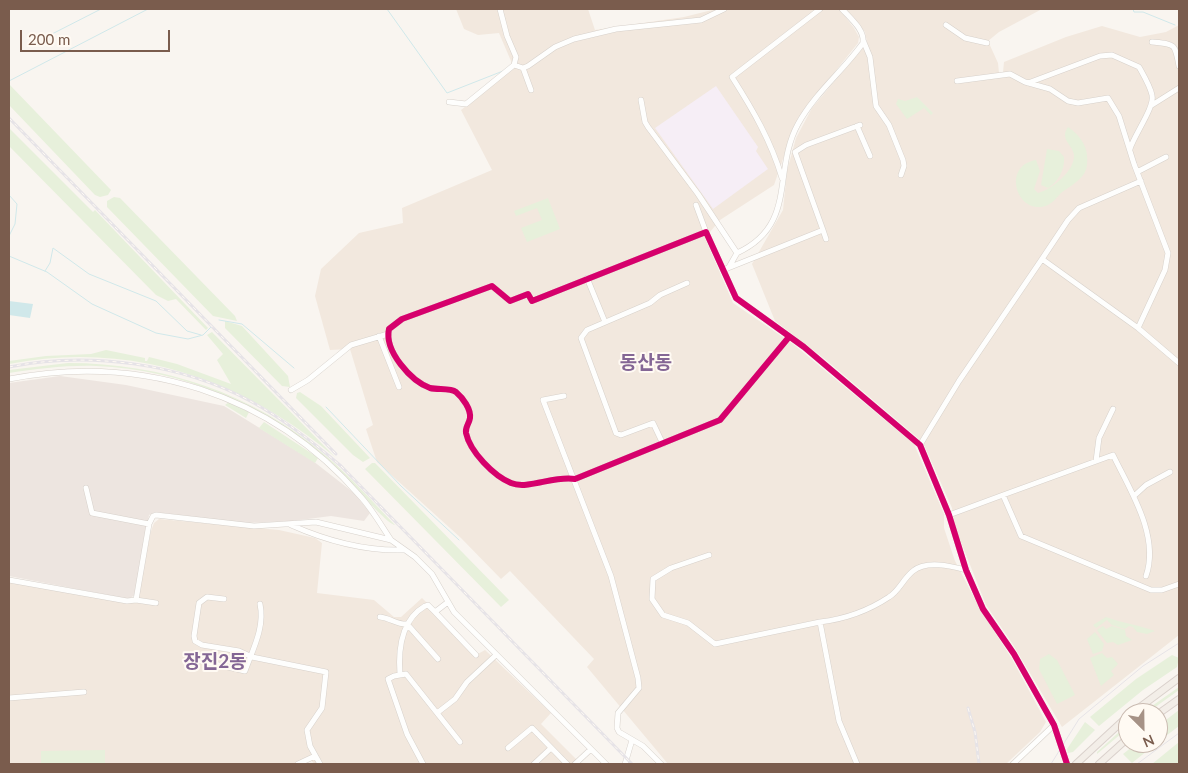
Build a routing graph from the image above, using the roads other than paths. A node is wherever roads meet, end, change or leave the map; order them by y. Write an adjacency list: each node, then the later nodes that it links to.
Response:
1 (500, 9): 9 (street)
2 (724, 9): 11 (street)
3 (820, 9): 24 (street)
4 (842, 9): 6 (street)
5 (946, 25): 8 (street)
6 (864, 40): 23 (street); 24 (street)
7 (1152, 42): 10 (street)
8 (987, 43)
9 (514, 65): 11 (street); 17 (street)
10 (1179, 66)
11 (523, 68): 15 (street)
12 (957, 81): 13 (street)
13 (1028, 83): 18 (street); 19 (street)
14 (1179, 88): 18 (street)
15 (531, 90)
16 (641, 100): 30 (street)
17 (449, 102)
18 (1152, 105): 19 (street)
19 (1130, 149): 22 (street)
20 (870, 156): 27 (street)
21 (1166, 157): 22 (street)
22 (1137, 172): 25 (street)
23 (901, 175)
24 (782, 180): 30 (street)
25 (1141, 181): 31 (street); 37 (street)
26 (696, 205): 28 (street)
27 (823, 230): 29 (street); 32 (street)
28 (706, 232): 33 (street); 34 (street)
29 (826, 239)
30 (737, 253): 32 (street)
31 (1042, 259): 37 (street); 48 (street)
32 (729, 268): 33 (street)
33 (723, 270): 40 (street)
34 (587, 278): 36 (street); 38 (street)
35 (687, 283): 36 (street)
36 (605, 322): 47 (street)
37 (1138, 328): 41 (street)
38 (388, 334): 39 (street); 51 (street)
39 (379, 336): 43 (street); 44 (street)
40 (789, 337): 47 (street); 48 (street)
41 (1179, 363)
42 (9, 379): 58 (street)
43 (399, 387)
44 (292, 390)
45 (564, 396): 51 (street)
46 (1113, 410): 49 (street)
47 (663, 444): 51 (street)
48 (920, 445): 55 (street)
49 (1096, 461): 53 (street); 54 (street)
50 (1170, 472): 54 (street)
51 (575, 479): 89 (street)
52 (86, 488): 56 (street)
53 (1003, 495): 55 (street); 64 (street)
54 (1134, 496): 62 (street)
55 (949, 515): 61 (street)
56 (149, 524): 57 (street); 66 (street)
57 (290, 524): 58 (street); 59 (street)
58 (391, 540): 59 (street)
59 (404, 550): 67 (street)
60 (709, 555): 72 (street)
61 (966, 570): 72 (street); 87 (street)
62 (1146, 576)
63 (9, 580): 66 (street)
64 (1179, 584)
65 (224, 599): 76 (street)
66 (136, 600): 68 (street)
67 (448, 602): 70 (street); 75 (street)
68 (156, 603)
69 (260, 604): 76 (street)
70 (435, 612): 73 (street); 74 (street)
71 (380, 617): 73 (street)
72 (820, 622): 105 (street)
73 (407, 624): 78 (street); 79 (street)
74 (476, 655)
75 (496, 655): 86 (street); 94 (street)
76 (252, 657): 77 (street); 95 (street)
77 (188, 658)
78 (438, 659)
79 (400, 675): 86 (street); 98 (street)
80 (1179, 678): 84 (main road)
81 (84, 692): 82 (street)
82 (9, 698)
83 (1179, 699): 85 (main road)
84 (1145, 703)
85 (1168, 707)
86 (437, 712): 90 (street)
87 (1054, 725): 106 (street); 107 (street)
88 (1118, 725): 108 (main road)
89 (632, 740): 103 (street); 104 (street)
90 (460, 742)
91 (1118, 747): 109 (main road)
92 (508, 748): 93 (street)
93 (551, 748): 99 (street); 100 (street)
94 (590, 750): 101 (street); 102 (street)
95 (315, 756): 96 (street); 97 (street)
96 (298, 764)
97 (320, 764)
98 (424, 764)
99 (534, 764)
100 (567, 764)
101 (575, 764)
102 (606, 764)
103 (625, 764)
104 (661, 764)
105 (857, 764)
106 (1013, 764)
107 (1067, 764)
108 (1076, 764)
109 (1100, 764)

